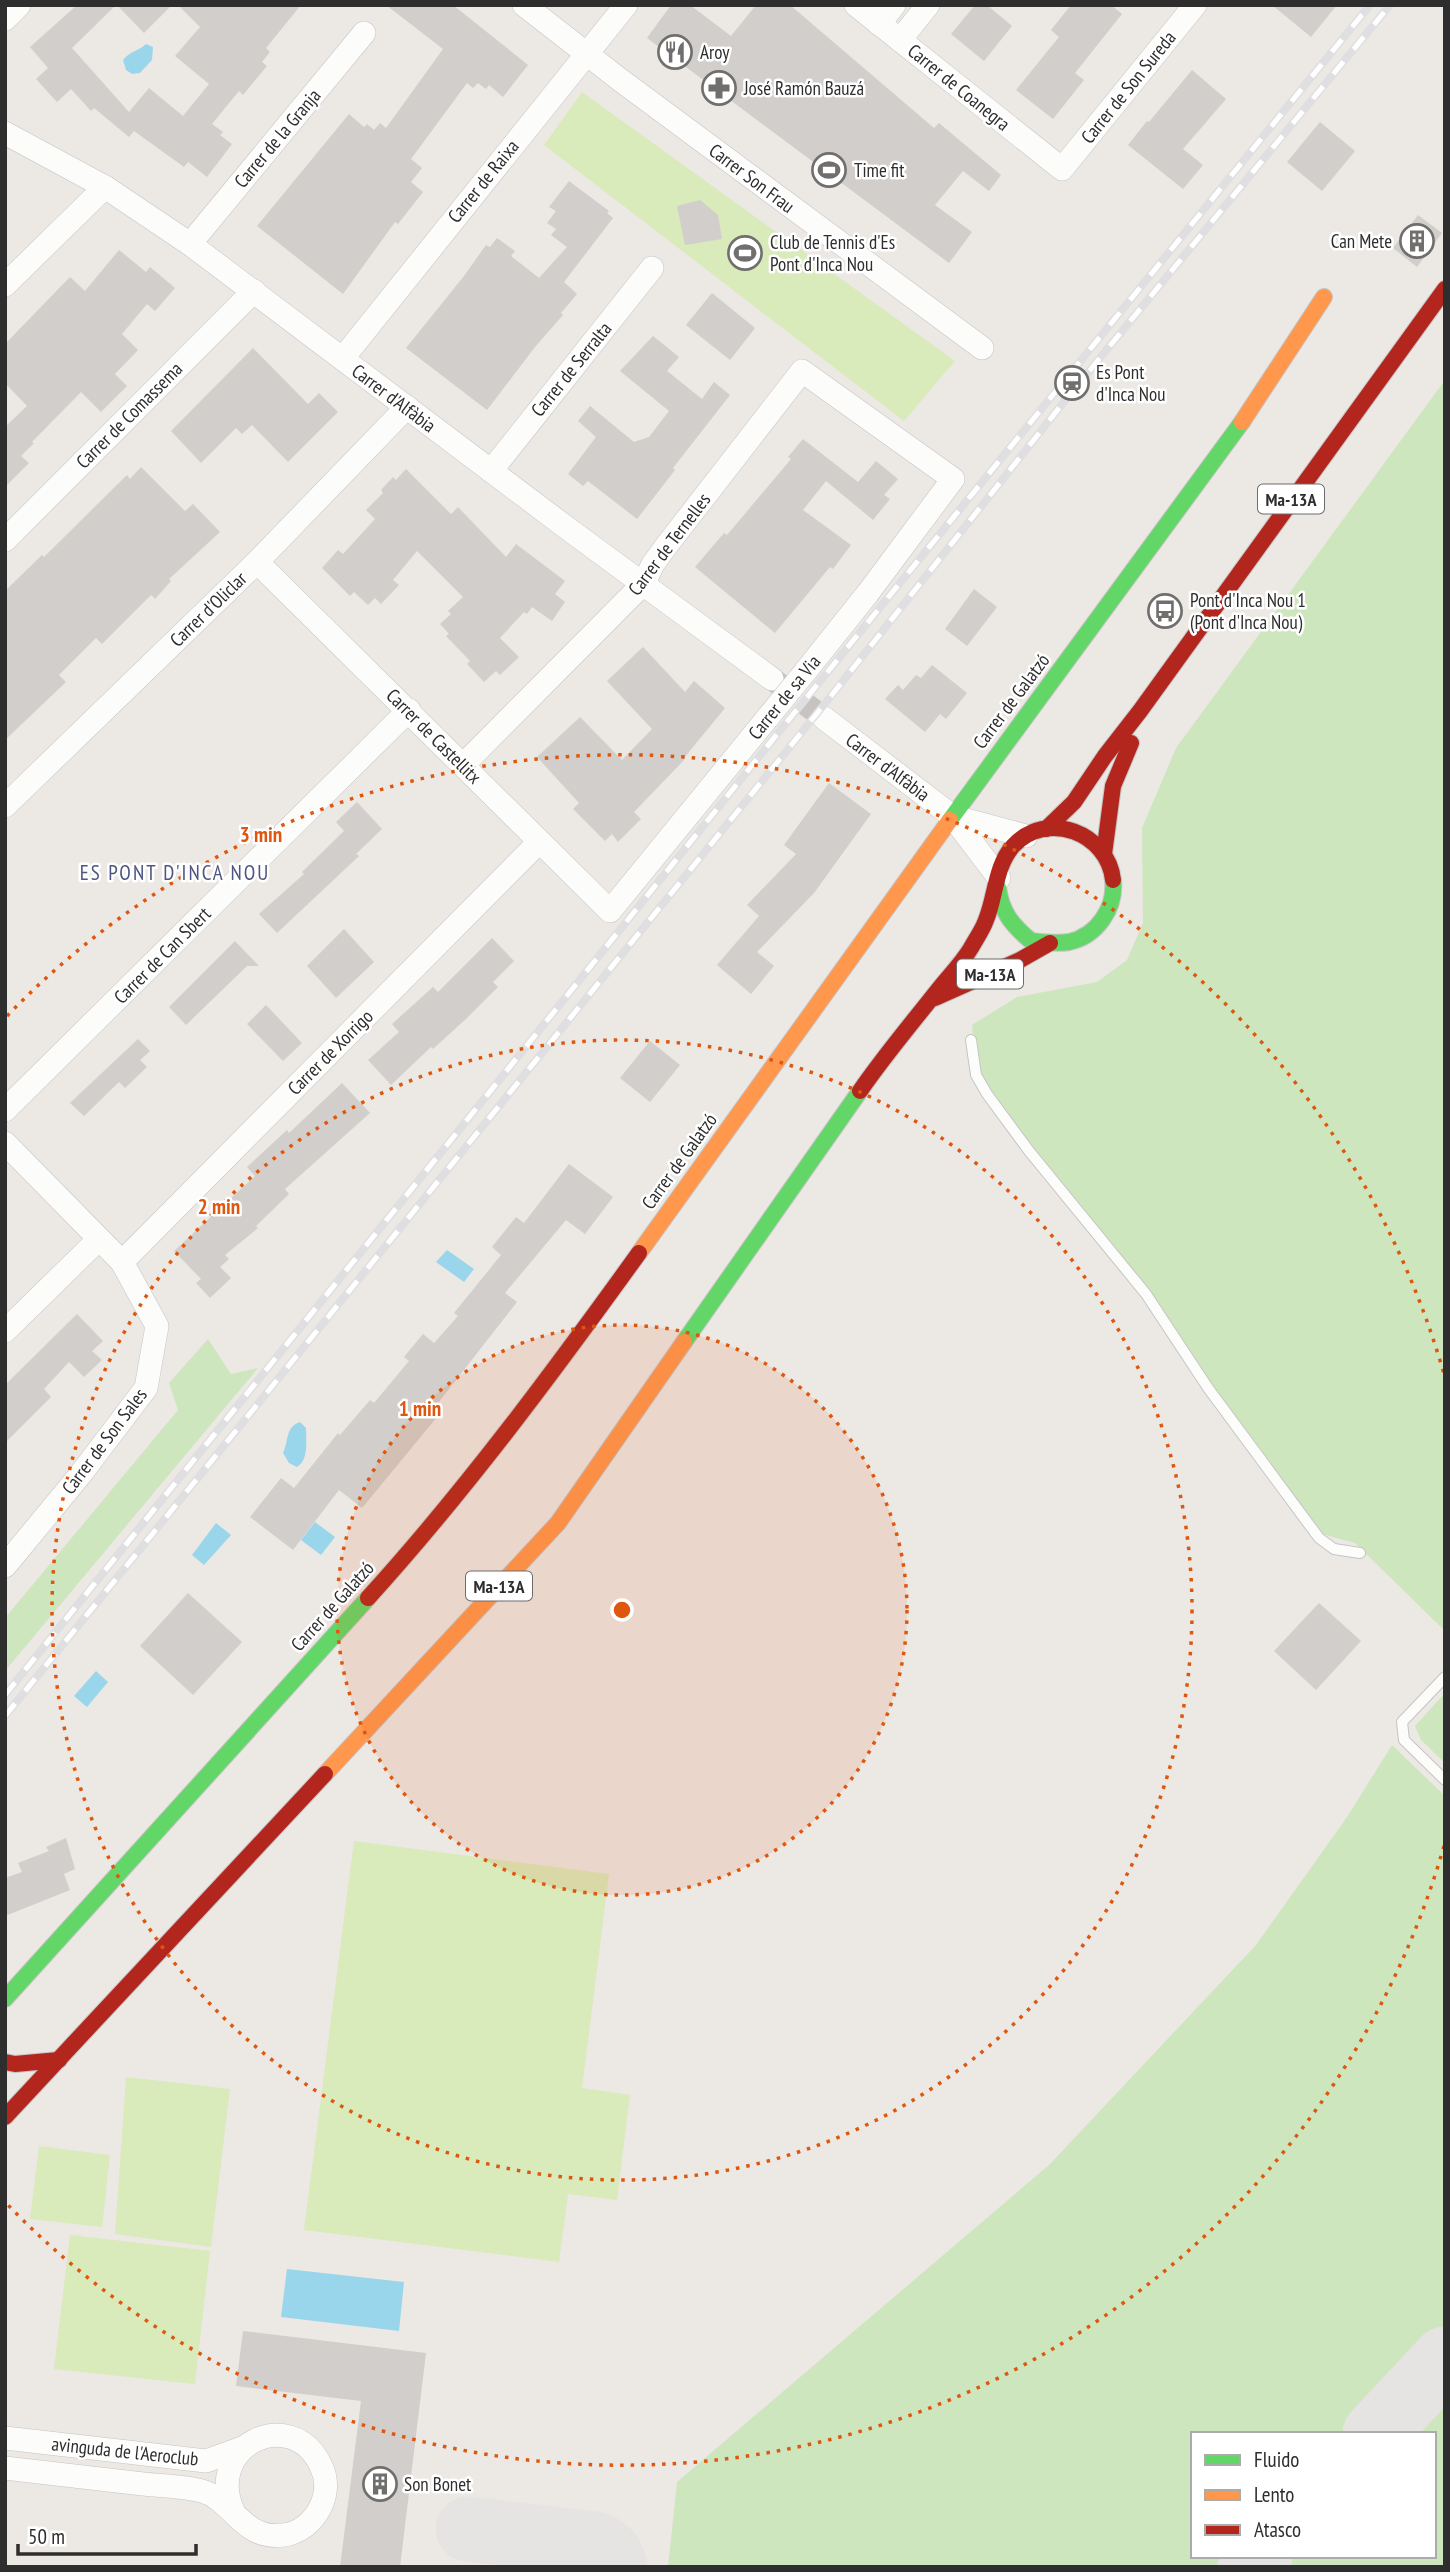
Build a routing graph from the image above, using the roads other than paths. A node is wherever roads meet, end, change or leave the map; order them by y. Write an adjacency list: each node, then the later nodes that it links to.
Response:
1 (19, 5): 8 (street)
2 (524, 5): 12 (street, Carrer Son Frau)
3 (626, 5): 12 (street, Carrer de Raixa)
4 (856, 5): 9 (street, Carrer de Coanegra)
5 (894, 5): 9 (street)
6 (928, 5): 11 (street)
7 (1195, 5): 14 (street, Carrer de Son Sureda)
8 (5, 19)
9 (879, 24): 11 (street, Carrer de Coanegra)
10 (364, 33): 16 (street, Carrer de la Granja)
11 (900, 40): 14 (street, Carrer de Coanegra)
12 (586, 54): 23 (street, Carrer Son Frau); 24 (street, Carrer de Raixa)
13 (5, 132): 15 (street, Carrer d'Alfàbia)
14 (1062, 169)
15 (106, 187): 16 (street, Carrer d'Alfàbia); 18 (street)
16 (190, 244): 20 (street, Carrer d'Alfàbia)
17 (652, 268): 27 (street, Carrer de Serralta)
18 (5, 285)
19 (1445, 289): 22 (main road, Ma-13A)
20 (254, 291): 24 (street, Carrer d'Alfàbia); 28 (street, Carrer de Comassema)
21 (1324, 297): 37 (main road, Carrer de Galatzó)
22 (1438, 304): 33 (main road, Ma-13A)
23 (982, 348)
24 (342, 358): 26 (street, Carrer d'Alfàbia)
25 (802, 370): 30 (street, Carrer de Ternelles); 42 (street, Carrer de sa Via, bridge)
26 (407, 407): 27 (street, Carrer d'Alfàbia); 29 (street, Carrer d'Oliclar)
27 (491, 471): 30 (street, Carrer d'Alfàbia)
28 (5, 540)
29 (257, 562): 32 (street, Carrer de Castellitx); 36 (street, Carrer d'Oliclar)
30 (644, 583): 31 (street, Carrer d'Alfàbia); 35 (street, Carrer de Ternelles)
31 (772, 679)
32 (409, 710): 35 (street, Carrer de Castellitx); 46 (street, Carrer de Can Sbert)
33 (1140, 712): 38 (main road, Ma-13A); 40 (main road, Ma-13A)
34 (824, 718): 37 (street, Carrer d'Alfàbia)
35 (463, 765): 39 (street, Carrer de Castellitx)
36 (5, 806)
37 (952, 816): 38 (street, Carrer d'Alfàbia); 41 (street, Carrer d'Alfàbia); 55 (main road, Carrer de Galatzó)
38 (1036, 832): 40 (main road); 41 (main road)
39 (539, 842): 42 (street, Carrer de Castellitx); 49 (street, Carrer de Xorrigo)
40 (1104, 853): 43 (main road)
41 (998, 882): 43 (main road); 44 (main road, Ma-13A)
42 (610, 911)
43 (1050, 943): 44 (main road, Ma-13A)
44 (928, 1001): 56 (main road, Ma-13A)
45 (971, 1040): 51 (lane)
46 (5, 1110)
47 (5, 1143): 48 (street, Carrer de Son Sales)
48 (99, 1239): 49 (street, Carrer de Son Sales); 50 (street)
49 (122, 1262): 52 (street, Carrer de Son Sales)
50 (5, 1331)
51 (1360, 1553)
52 (5, 1566)
53 (1445, 1677): 54 (lane)
54 (1445, 1780)
55 (5, 1998)
56 (59, 2060): 57 (main road); 58 (main road, Ma-13A)
57 (5, 2062)
58 (6, 2114)
59 (5, 2438): 60 (street, avinguda de l'Aeroclub)
60 (242, 2448): 62 (street); 62 (street, avinguda de l'Aeroclub)
61 (5, 2468): 62 (street, avinguda de l'Aeroclub)
62 (234, 2513)

